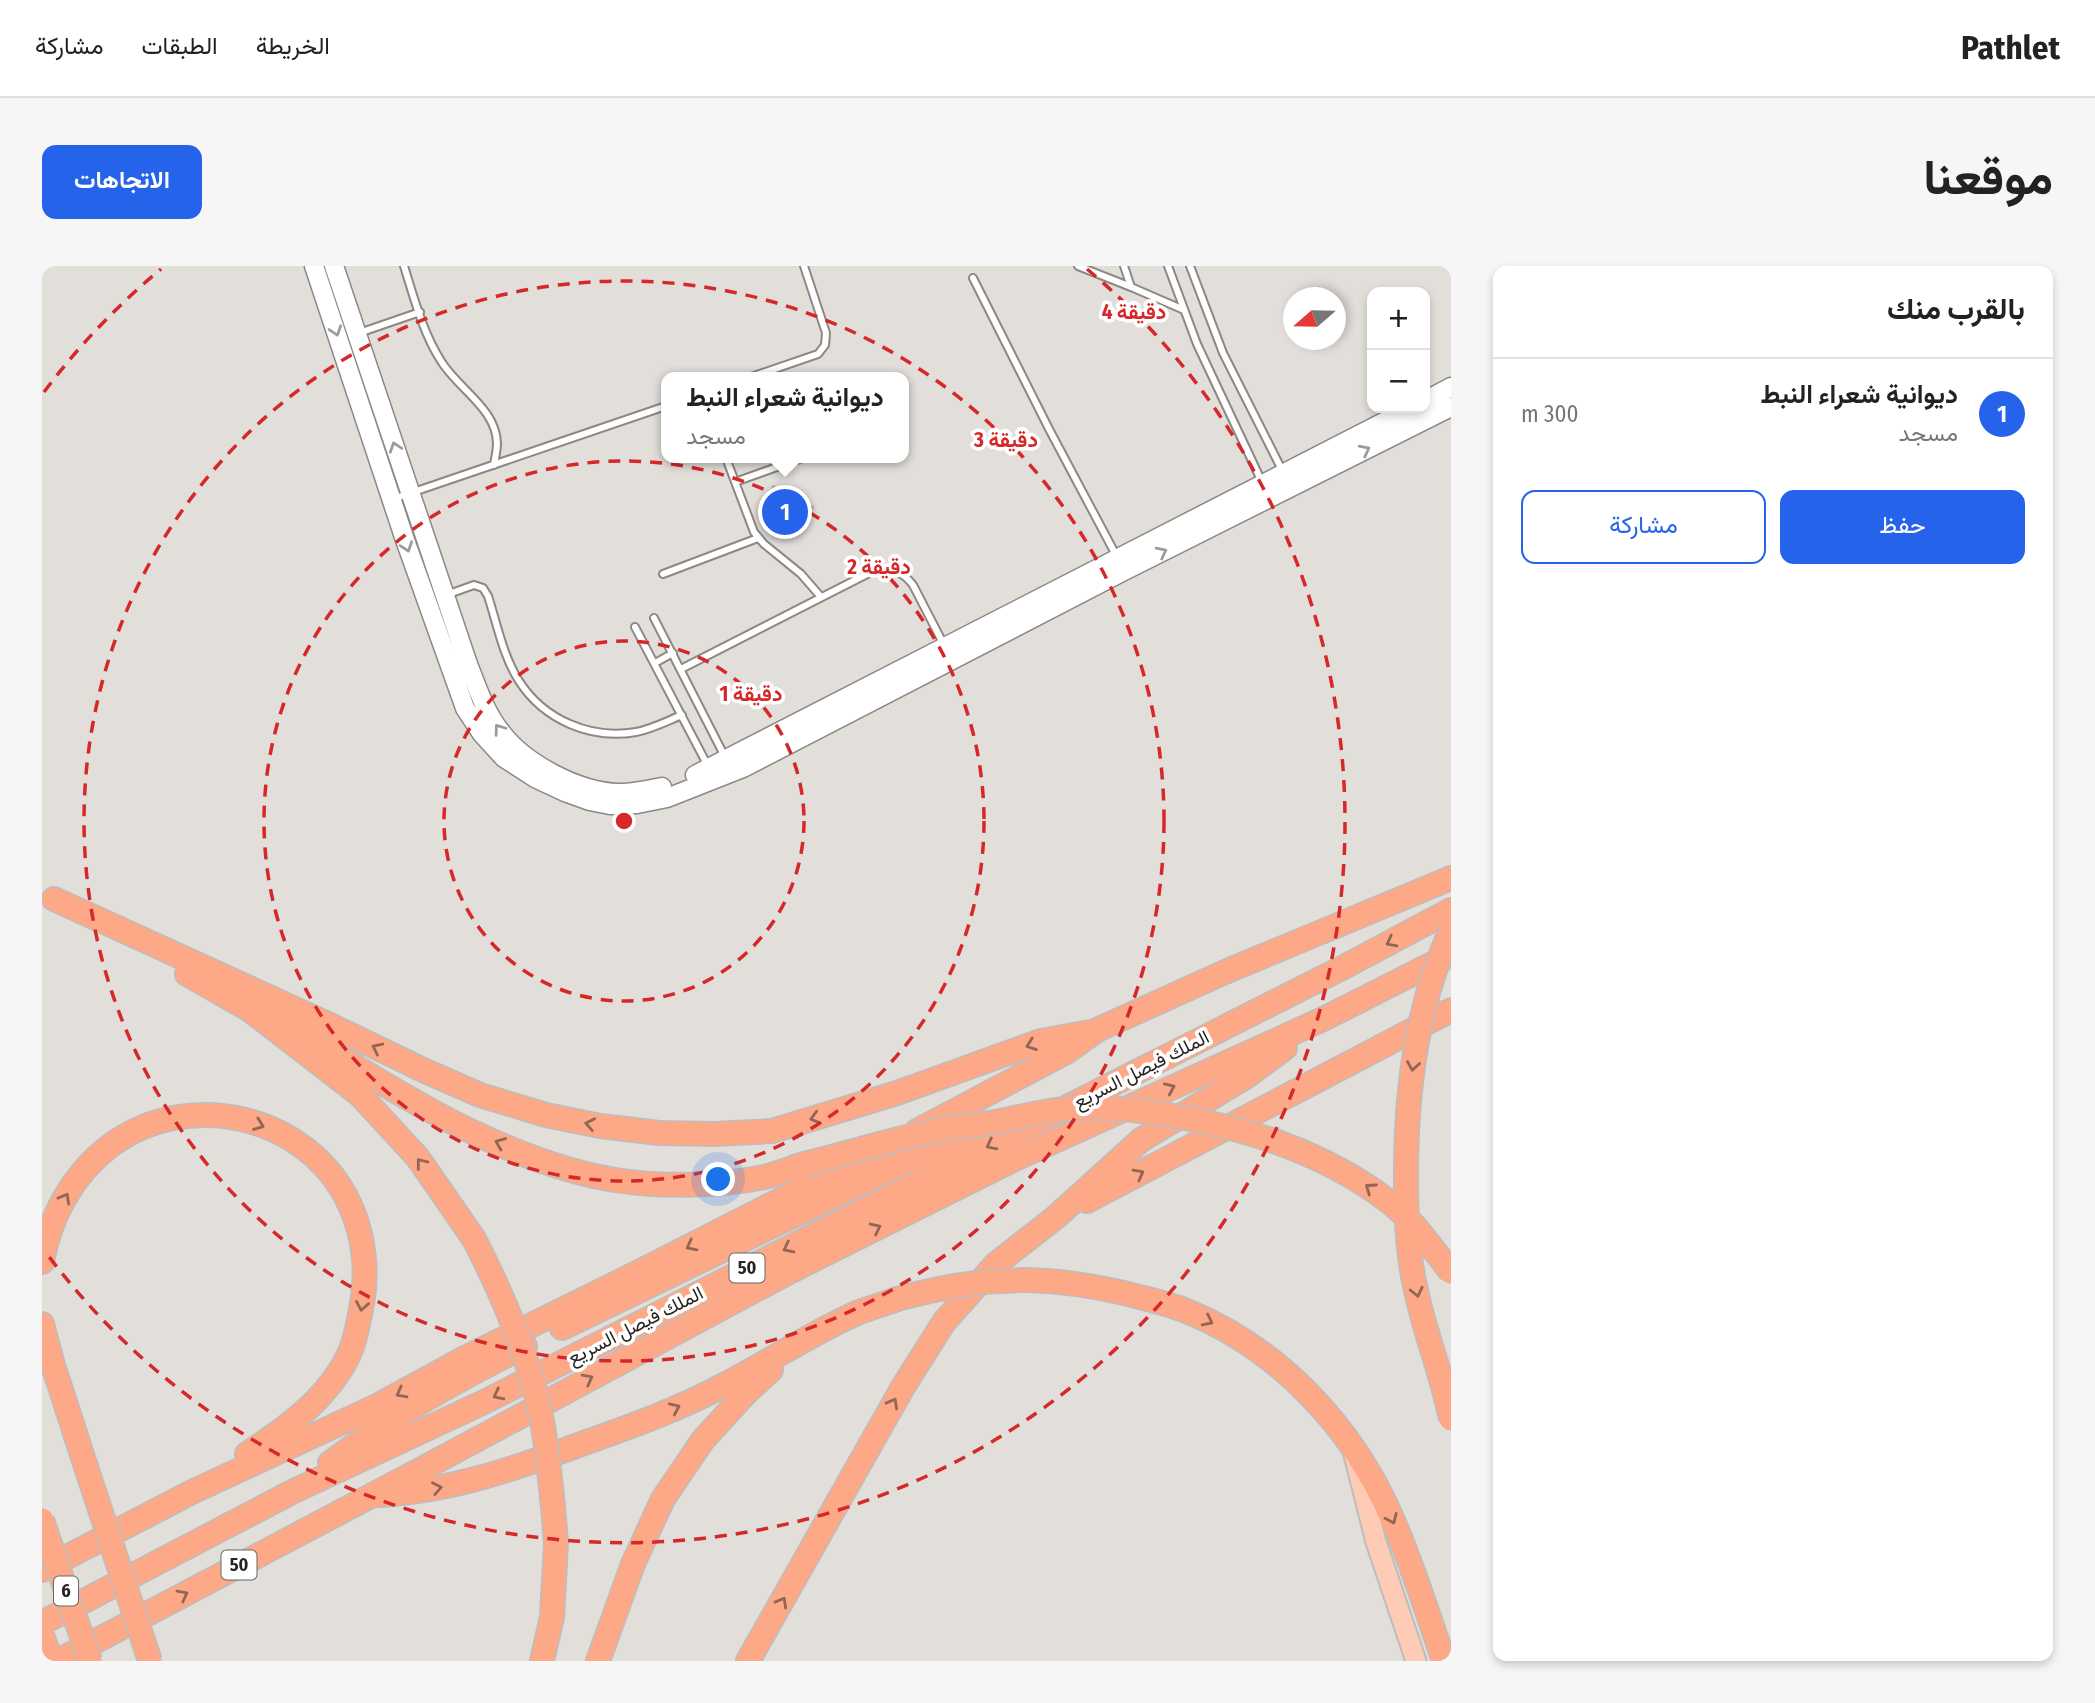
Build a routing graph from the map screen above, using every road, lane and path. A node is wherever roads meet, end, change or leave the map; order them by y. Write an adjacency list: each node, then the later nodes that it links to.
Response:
1 (314, 266): 27 (street, one-way to 27)
2 (334, 266): 13 (street)
3 (404, 266): 12 (lane)
4 (804, 266): 14 (lane)
5 (1078, 266): 10 (lane)
6 (1124, 266): 10 (lane)
7 (1168, 266): 11 (lane)
8 (1190, 266): 23 (lane)
9 (972, 278): 29 (lane)
10 (1131, 287): 11 (lane)
11 (1184, 310): 25 (lane)
12 (420, 312): 13 (lane); 22 (lane)
13 (357, 333): 26 (street, one-way to 13)
14 (766, 372)
15 (1451, 387): 16 (street)
16 (1430, 398)
17 (1451, 407): 23 (street, one-way to 17)
18 (661, 408): 22 (lane)
19 (1402, 413): 23 (street)
20 (728, 463): 24 (lane)
21 (788, 463): 24 (lane)
22 (494, 465): 26 (lane)
23 (1287, 480): 25 (street)
24 (734, 482): 28 (lane)
25 (1266, 490): 29 (street)
26 (410, 494): 27 (lane); 31 (street)
27 (392, 499): 33 (street, one-way to 33)
28 (758, 538): 30 (lane); 32 (lane)
29 (1121, 565): 37 (street)
30 (663, 574)
31 (445, 595): 33 (lane); 40 (lane); 42 (street, one-way to 31)
32 (821, 597): 37 (lane); 39 (lane)
33 (426, 601): 37 (street)
34 (654, 618): 36 (lane)
35 (635, 627): 38 (lane)
36 (673, 653): 38 (lane); 39 (lane)
37 (948, 654): 41 (street)
38 (655, 663): 40 (lane)
39 (681, 669): 41 (lane)
40 (682, 715): 42 (lane)
41 (727, 760): 42 (street)
42 (710, 769)
43 (1451, 878): 51 (highway)
44 (48, 895): 48 (highway); 51 (highway, one-way to 44)
45 (1451, 910): 60 (highway, الملك فيصل السريع / 50, one-way to 60)
46 (1451, 930): 58 (highway, one-way to 58, bridge)
47 (1451, 954): 50 (highway, الملك فيصل السريع / 50)
48 (250, 1010): 52 (highway, one-way to 48, bridge); 71 (highway, one-way to 48, bridge)
49 (1451, 1010): 53 (highway, one-way to 49)
50 (1321, 1020): 53 (highway); 62 (highway, الملك فيصل السريع / 50, one-way to 50)
51 (1097, 1030): 61 (highway, one-way to 61)
52 (994, 1122): 55 (highway, one-way to 52, bridge); 60 (highway, bridge)
53 (1056, 1217): 73 (highway, one-way to 53)
54 (42, 1262): 61 (highway, one-way to 61)
55 (1451, 1272)
56 (42, 1324): 70 (highway, bridge)
57 (798, 1345): 59 (highway, one-way to 59, bridge); 62 (highway, one-way to 57); 72 (highway)
58 (1451, 1419)
59 (1352, 1447): 74 (main road); 75 (highway, one-way to 75)
60 (294, 1491): 65 (highway, الملك فيصل السريع / 50)
61 (192, 1492): 64 (highway)
62 (369, 1496): 68 (highway, الملك فيصل السريع / 50, one-way to 62)
63 (42, 1521): 69 (highway, 6, bridge)
64 (42, 1570)
65 (42, 1623)
66 (42, 1636): 67 (highway)
67 (51, 1661)
68 (58, 1661)
69 (90, 1661)
70 (150, 1661)
71 (542, 1661)
72 (598, 1661)
73 (748, 1661)
74 (1416, 1661)
75 (1444, 1661)

